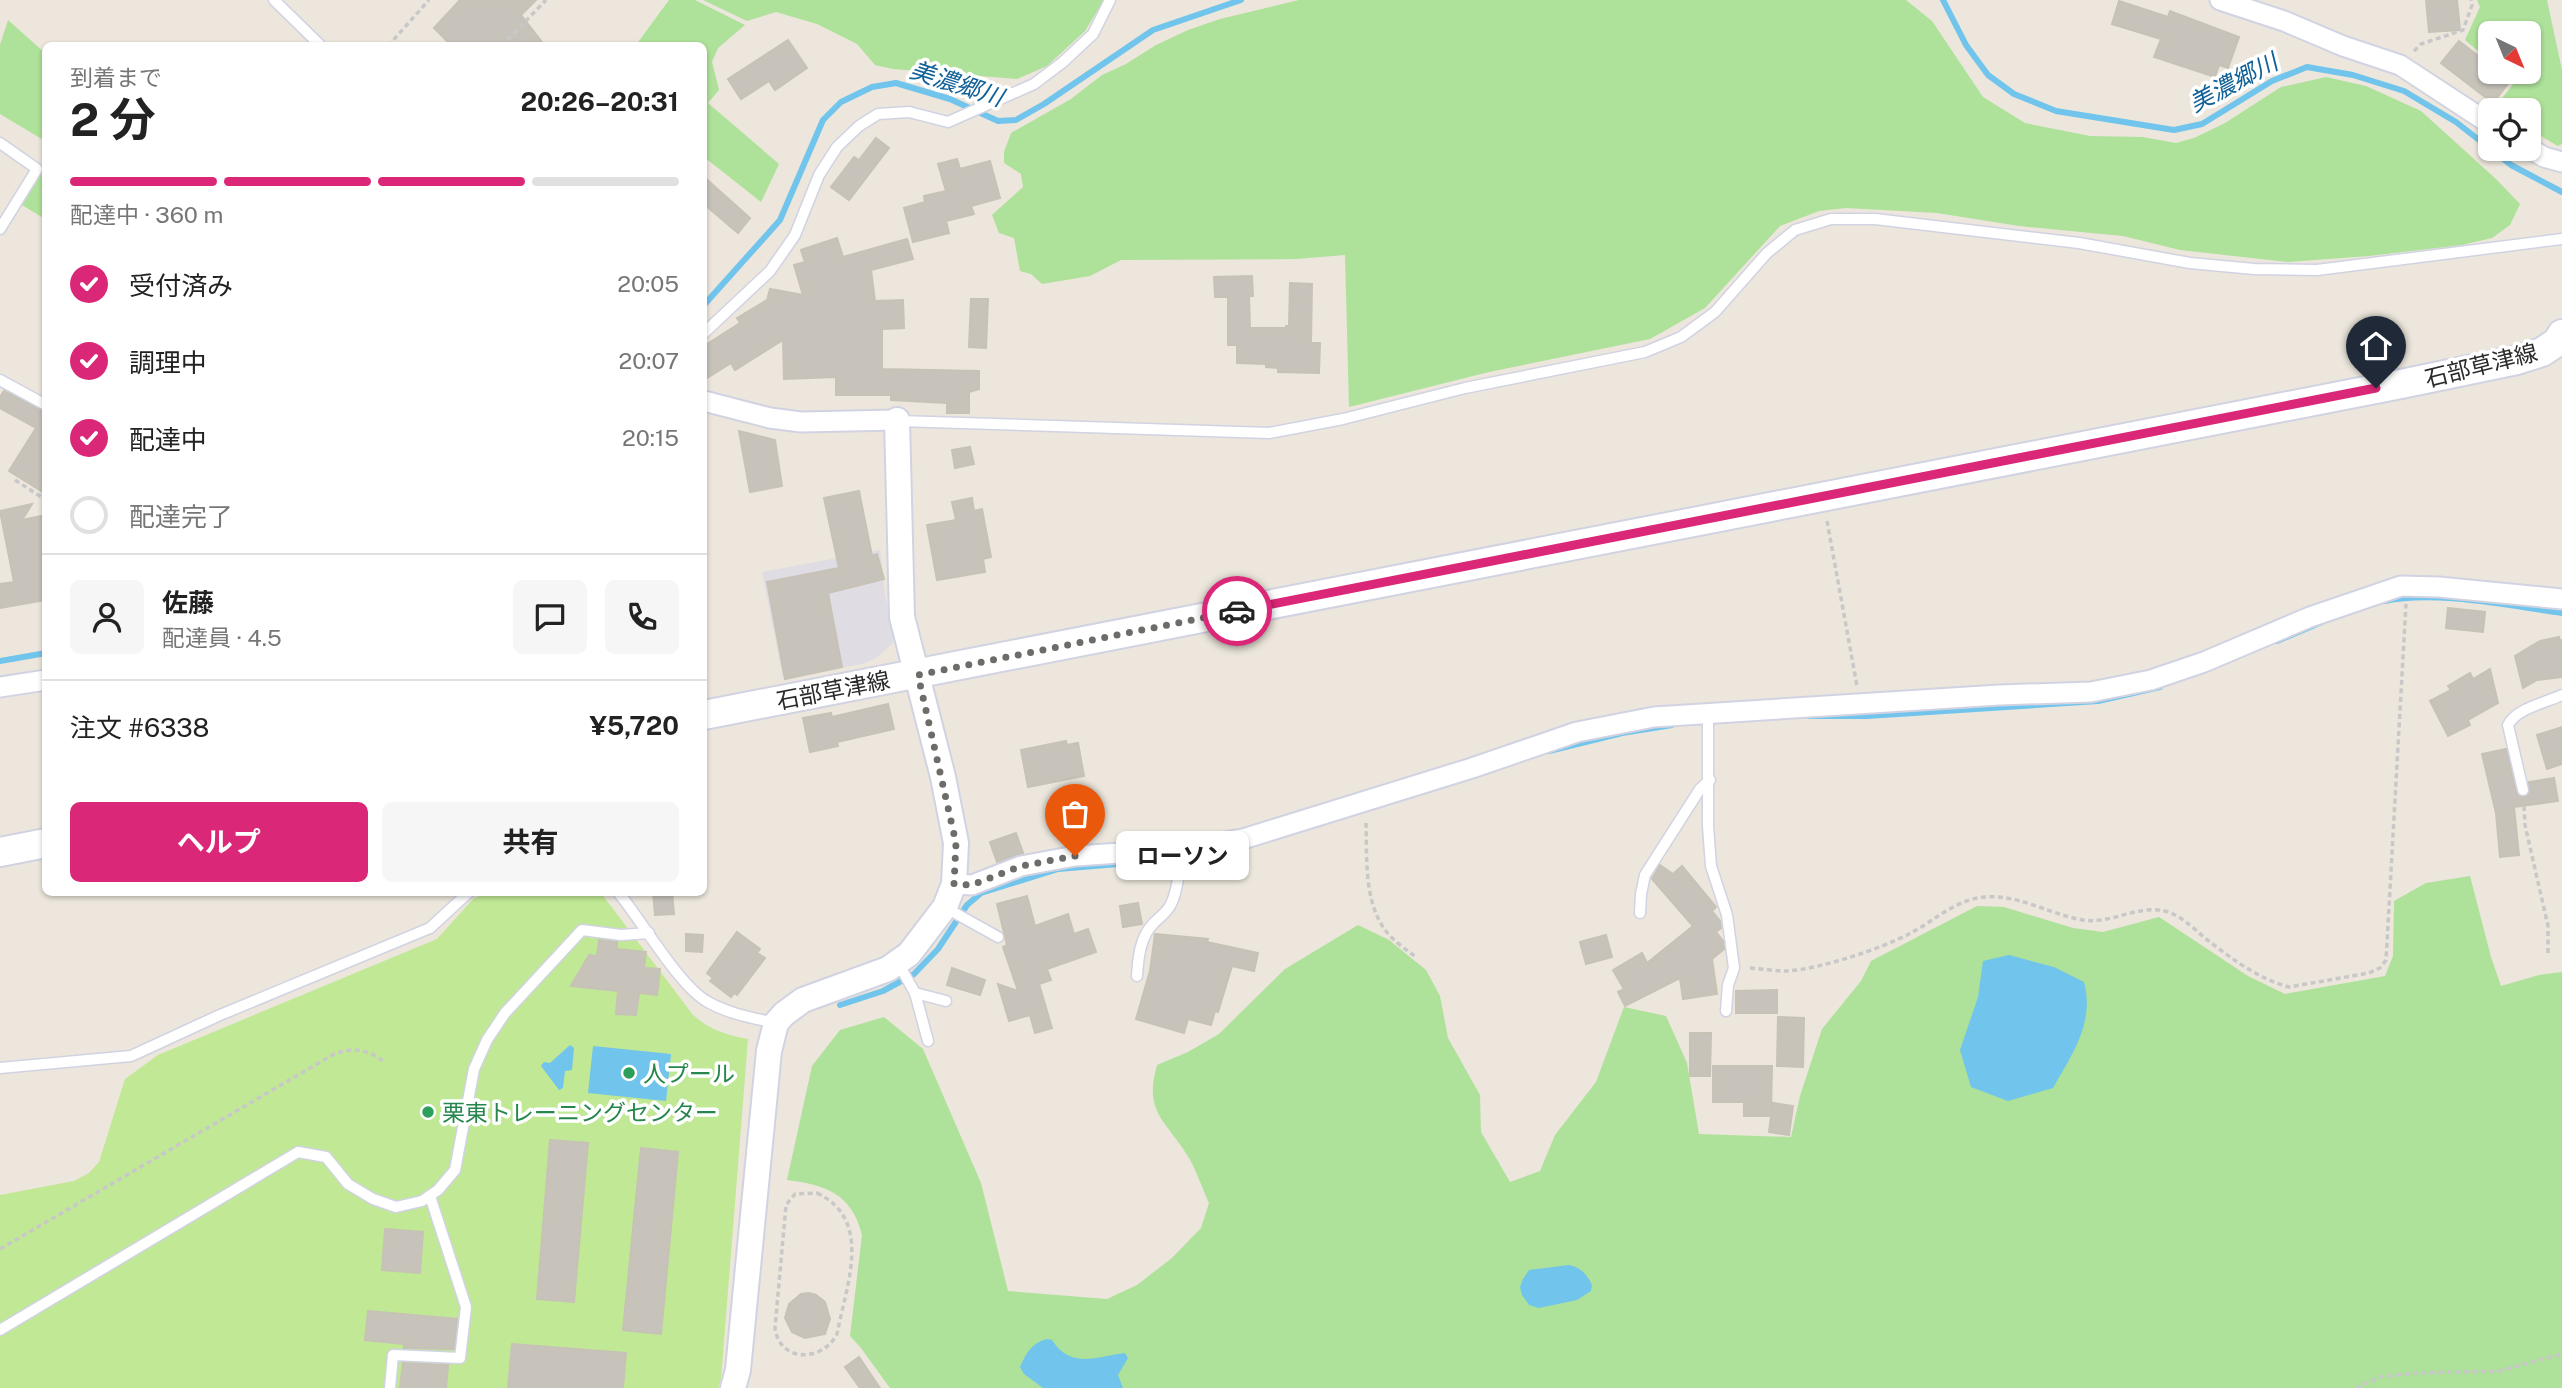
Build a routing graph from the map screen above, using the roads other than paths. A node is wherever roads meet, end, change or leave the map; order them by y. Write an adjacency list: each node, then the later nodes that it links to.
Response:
1 (274, 0): 6 (lane)
2 (1110, 0): 13 (lane)
3 (2220, 0): 5 (street)
4 (2278, 0): 5 (street)
5 (2284, 21): 7 (street)
6 (317, 42)
7 (2478, 116)
8 (0, 143): 11 (lane)
9 (2541, 156): 10 (street)
10 (2562, 162)
11 (0, 229)
12 (2562, 239): 18 (lane)
13 (707, 331)
14 (2560, 341): 20 (main road, 石部草津線)
15 (0, 380): 17 (lane)
16 (707, 402): 18 (street)
17 (42, 403)
18 (897, 421): 20 (street)
19 (2562, 599): 25 (street)
20 (918, 675): 24 (main road, 石部草津線); 33 (street)
21 (42, 681): 22 (street)
22 (0, 687)
23 (2562, 695): 27 (lane)
24 (707, 714)
25 (1708, 719): 26 (lane); 30 (street)
26 (1710, 780): 34 (lane); 40 (lane)
27 (2523, 789)
28 (42, 844): 29 (main road)
29 (0, 852)
30 (1180, 857): 33 (street); 37 (lane)
31 (464, 896): 43 (lane)
32 (621, 896): 35 (lane)
33 (955, 905): 36 (lane); 38 (street)
34 (1640, 913)
35 (649, 933): 41 (lane); 44 (lane)
36 (998, 937)
37 (1137, 976)
38 (907, 979): 39 (lane); 41 (street); 42 (lane)
39 (946, 1001)
40 (1726, 1011)
41 (776, 1023): 47 (street)
42 (928, 1041)
43 (0, 1068)
44 (430, 1196): 45 (lane); 46 (lane)
45 (0, 1330)
46 (390, 1388)
47 (733, 1388)

